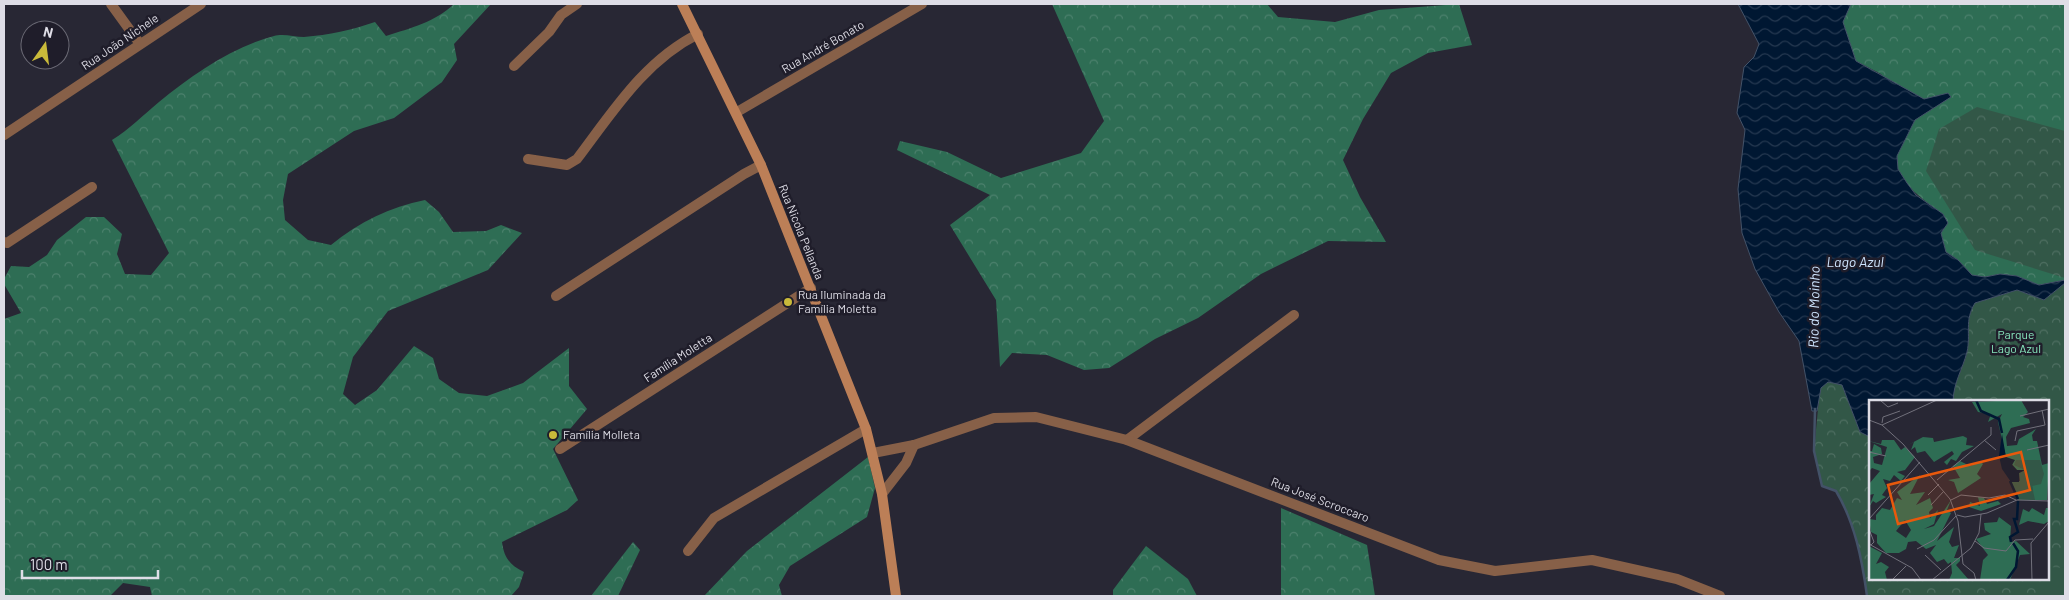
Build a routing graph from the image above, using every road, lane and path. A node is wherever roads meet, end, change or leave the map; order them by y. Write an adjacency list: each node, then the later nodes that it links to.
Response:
1 (111, 4): 7 (street)
2 (201, 4): 7 (street, Rua João Nichele)
3 (577, 4): 8 (street)
4 (682, 4): 6 (main road, Rua Nicola Pellanda)
5 (922, 4): 9 (street, Rua André Bonato)
6 (698, 34): 9 (main road, Rua Nicola Pellanda); 11 (street)
7 (140, 44): 10 (street, Rua João Nichele)
8 (514, 66)
9 (737, 112): 12 (main road, Rua Nicola Pellanda)
10 (4, 135)
11 (528, 159)
12 (761, 165): 15 (main road, Rua Nicola Pellanda); 16 (street)
13 (92, 187): 14 (street)
14 (4, 242)
15 (811, 288): 18 (main road, Rua Nicola Pellanda); 21 (street, Família Moletta)
16 (556, 296)
17 (1294, 315): 19 (street)
18 (866, 429): 22 (main road, Rua Nicola Pellanda); 24 (street)
19 (1127, 440): 20 (street, Rua José Scroccaro); 26 (street, Rua José Scroccaro)
20 (914, 446): 22 (street, Rua José Scroccaro); 23 (street)
21 (560, 449)
22 (873, 453): 23 (main road, Rua Nicola Pellanda)
23 (882, 494): 25 (main road, Rua Nicola Pellanda)
24 (688, 551)
25 (896, 596)
26 (1720, 596)

